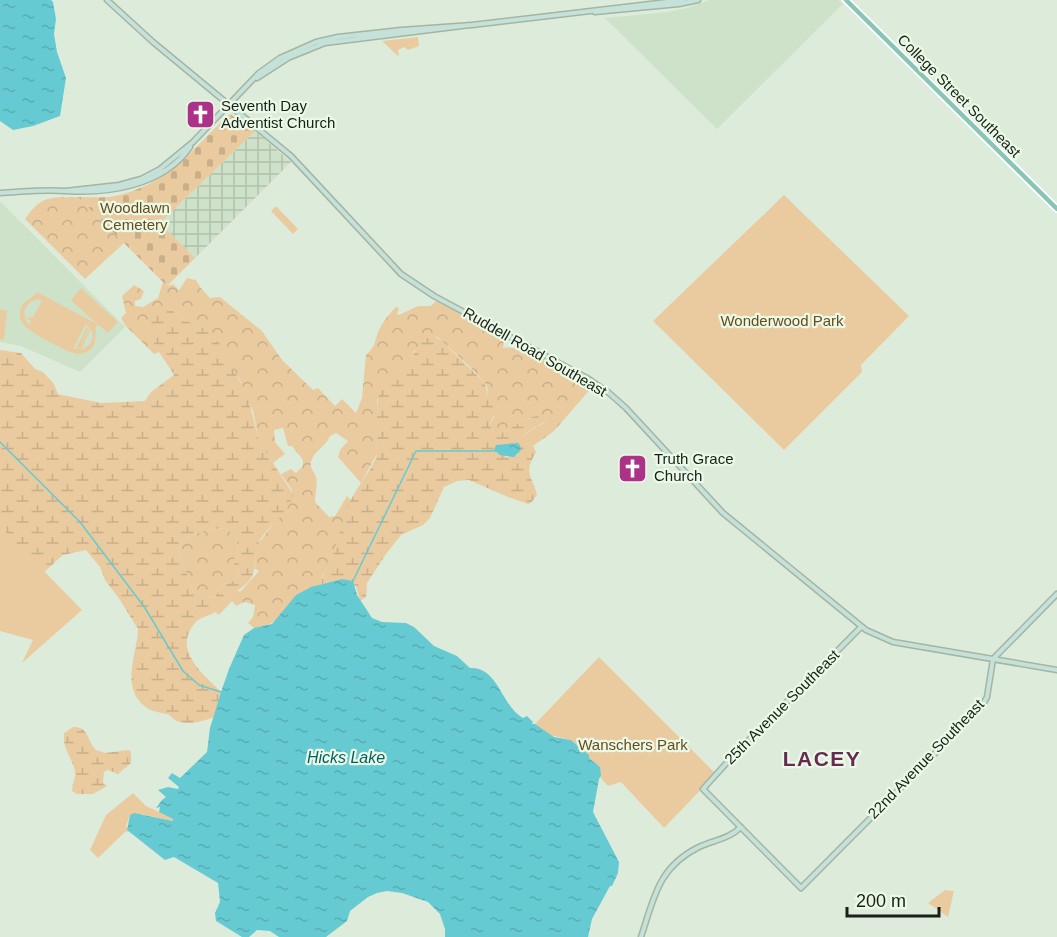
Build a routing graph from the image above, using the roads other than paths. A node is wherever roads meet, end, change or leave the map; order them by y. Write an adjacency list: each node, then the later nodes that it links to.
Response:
1 (107, 0): 6 (street, Ruddell Road Southeast)
2 (684, 0): 5 (street)
3 (698, 0): 5 (street)
4 (846, 0): 8 (main road, College Street Southeast)
5 (588, 12): 6 (street)
6 (230, 105): 7 (street); 10 (street, Ruddell Road Southeast)
7 (0, 193)
8 (1057, 209)
9 (1057, 594): 11 (street)
10 (861, 627): 11 (street, Ruddell Road Southeast); 13 (street, 25th Avenue Southeast)
11 (993, 659): 12 (street, Ruddell Road Southeast); 13 (street, 22nd Avenue Southeast)
12 (1057, 670)
13 (741, 827): 14 (street)
14 (641, 937)

